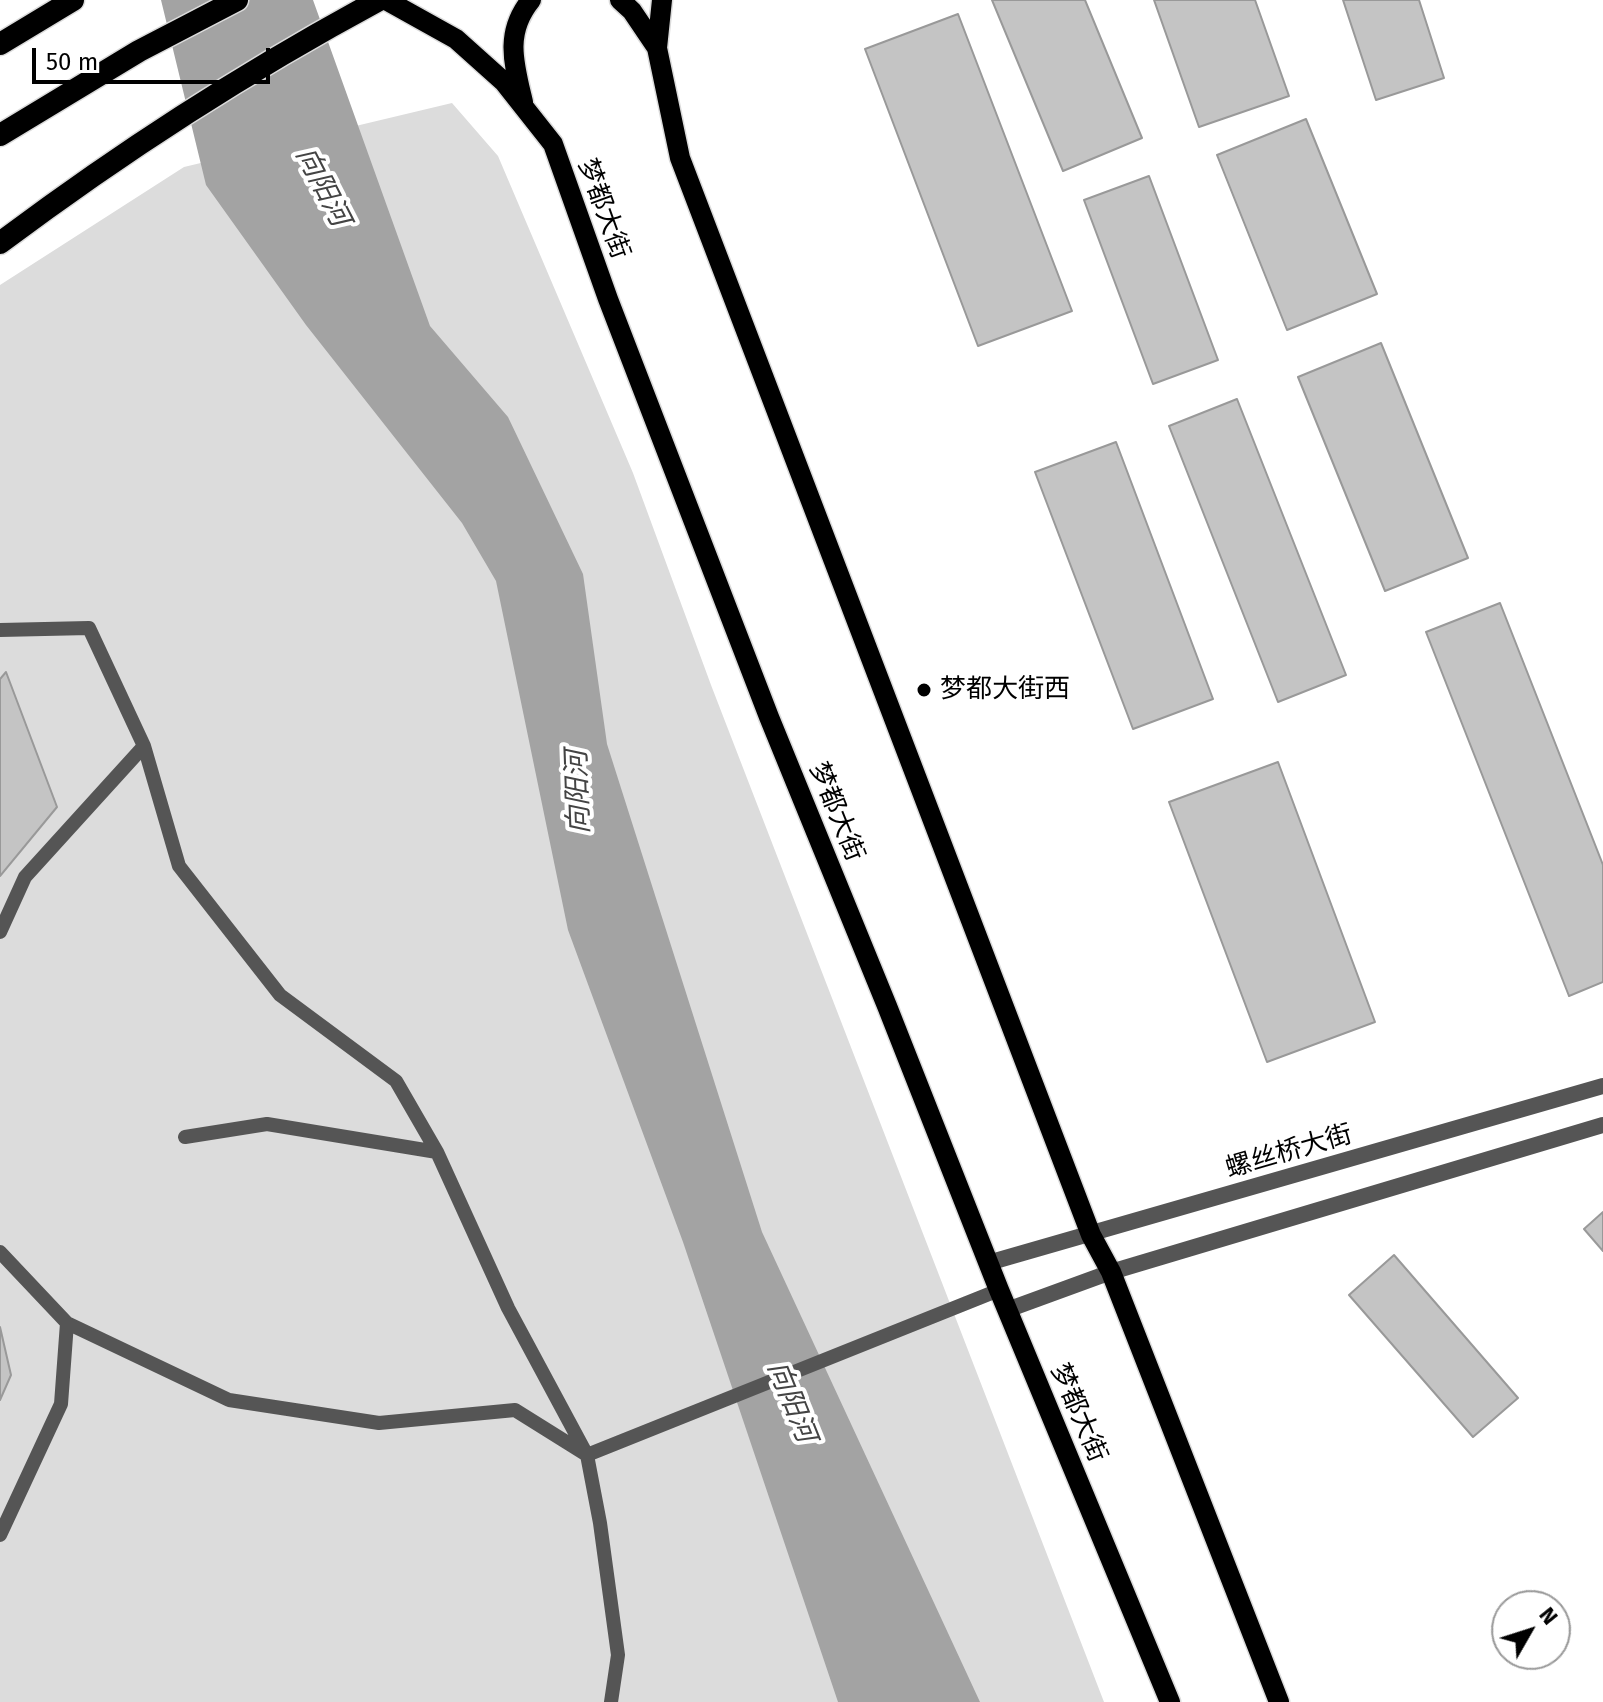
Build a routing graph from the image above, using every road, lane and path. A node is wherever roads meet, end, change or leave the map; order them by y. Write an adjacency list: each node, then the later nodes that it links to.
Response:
1 (73, 0): 8 (highway)
2 (237, 0): 11 (highway)
3 (379, 0): 12 (highway)
4 (386, 0): 10 (main road, 梦都大街)
5 (531, 0): 10 (main road)
6 (620, 0): 9 (main road)
7 (662, 0): 9 (main road)
8 (0, 44)
9 (657, 48): 20 (main road)
10 (525, 109): 22 (main road, 梦都大街)
11 (0, 135)
12 (0, 243)
13 (0, 630): 14 (lane)
14 (144, 746): 15 (lane); 19 (lane)
15 (0, 932)
16 (1603, 1086): 20 (street, 螺丝桥大街)
17 (1603, 1125): 23 (street)
18 (185, 1137): 19 (lane)
19 (437, 1152): 27 (lane)
20 (1091, 1235): 22 (street, 螺丝桥大街); 23 (main road)
21 (0, 1252): 26 (lane)
22 (988, 1263): 24 (main road, 梦都大街)
23 (1111, 1272): 25 (street); 31 (main road)
24 (999, 1290): 25 (main road, 梦都大街); 27 (lane)
25 (1007, 1310): 30 (main road, 梦都大街)
26 (67, 1323): 27 (lane); 28 (lane)
27 (587, 1455): 29 (lane)
28 (0, 1535)
29 (611, 1702)
30 (1170, 1702)
31 (1279, 1702)

